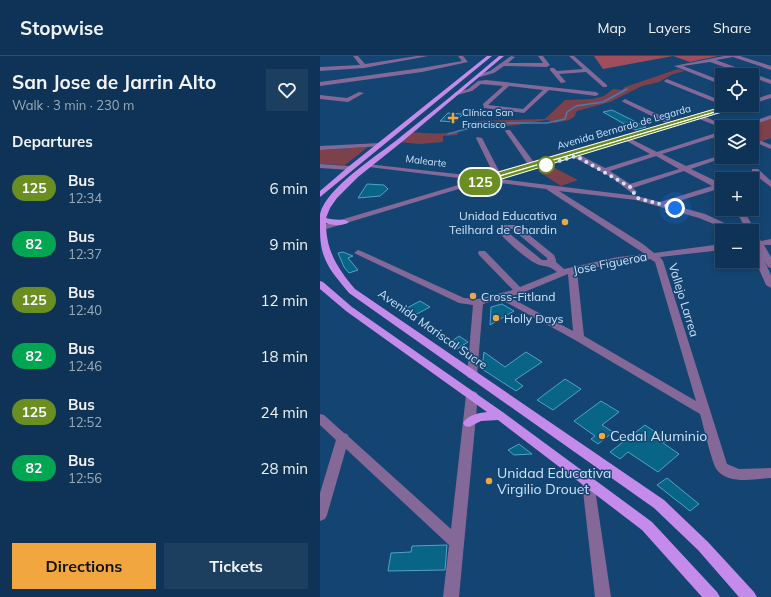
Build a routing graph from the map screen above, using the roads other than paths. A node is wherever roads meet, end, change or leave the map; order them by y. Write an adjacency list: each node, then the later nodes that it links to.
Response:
1 (355, 56): 14 (street)
2 (426, 56): 14 (street)
3 (490, 56): 51 (main road)
4 (502, 56): 21 (main road, Avenida Mariscal Sucre)
5 (540, 56): 13 (street)
6 (571, 56): 19 (street)
7 (732, 56): 11 (street)
8 (736, 56): 17 (street)
9 (513, 57): 12 (street)
10 (462, 58): 23 (street)
11 (710, 60): 16 (street); 24 (street)
12 (503, 64): 13 (street); 21 (street)
13 (547, 65): 20 (street)
14 (364, 66): 15 (street)
15 (355, 67): 18 (street); 23 (street)
16 (732, 68)
17 (771, 68)
18 (320, 69)
19 (587, 70): 20 (street); 30 (street)
20 (555, 73): 26 (street)
21 (480, 75): 33 (main road, Avenida Mariscal Sucre)
22 (759, 78): 27 (street)
23 (359, 79): 28 (street)
24 (715, 80)
25 (668, 81): 36 (street)
26 (563, 82)
27 (771, 82)
28 (320, 84)
29 (508, 84): 31 (street); 31 (street); 33 (street)
30 (605, 86)
31 (548, 88): 34 (street)
32 (361, 93): 35 (street)
33 (457, 93): 58 (main road, Avenida Mariscal Sucre)
34 (596, 94)
35 (320, 97)
36 (715, 100)
37 (625, 101): 43 (street)
38 (715, 112): 39 (street, Avenida Bernardo de Legarda)
39 (701, 117): 42 (street); 43 (street, Avenida Bernardo de Legarda); 47 (street, Avenida Bernardo de Legarda)
40 (771, 117): 41 (street)
41 (759, 121)
42 (715, 123)
43 (672, 124): 47 (street, Avenida Bernardo de Legarda)
44 (508, 131): 59 (street)
45 (715, 135): 55 (street)
46 (479, 138): 65 (street)
47 (628, 139): 55 (street); 56 (street, Avenida Bernardo de Legarda)
48 (771, 141): 50 (street)
49 (759, 142): 50 (street)
50 (763, 144): 52 (street); 53 (street)
51 (380, 145): 54 (street); 61 (main road)
52 (759, 145)
53 (771, 147)
54 (320, 148)
55 (657, 154): 62 (street); 63 (street)
56 (574, 155): 59 (street, Avenida Bernardo de Legarda); 63 (street); 67 (street, Avenida Bernardo de Legarda)
57 (715, 159): 62 (street)
58 (369, 165): 66 (street, Malearte); 76 (main road, Avenida Mariscal Sucre)
59 (532, 165): 65 (street, Avenida Bernardo de Legarda)
60 (320, 166): 61 (street)
61 (350, 168): 73 (main road)
62 (685, 168): 68 (street); 71 (street)
63 (603, 171): 71 (street)
64 (755, 171): 69 (street)
65 (497, 174): 66 (street, Avenida Bernardo de Legarda)
66 (478, 181): 67 (street, Malearte); 77 (street, Avenida Bernardo de Legarda)
67 (490, 181): 70 (street, Malearte)
68 (715, 184)
69 (771, 185)
70 (548, 187): 74 (street, Malearte); 86 (street, Vallejo Larrea)
71 (630, 187): 74 (street)
72 (715, 189): 75 (street)
73 (320, 195)
74 (637, 198): 75 (street, Malearte)
75 (662, 204): 78 (street, Malearte)
76 (322, 219): 77 (main road); 79 (main road, Avenida Mariscal Sucre)
77 (345, 222): 79 (street, Avenida Bernardo de Legarda)
78 (721, 224)
79 (320, 229): 97 (main road, Avenida Mariscal Sucre)
80 (771, 242): 81 (street)
81 (759, 243)
82 (715, 248): 86 (street, Jose Figueroa)
83 (759, 250): 89 (street)
84 (358, 253): 95 (street, Jose Figueroa)
85 (482, 253): 93 (street)
86 (653, 255): 90 (street, Jose Figueroa); 103 (street, Vallejo Larrea)
87 (759, 256): 92 (street)
88 (552, 263): 88 (street); 90 (street)
89 (771, 265)
90 (568, 271): 93 (street, Jose Figueroa); 96 (street)
91 (320, 284): 98 (main road)
92 (771, 285)
93 (519, 291): 94 (street, Jose Figueroa)
94 (501, 296): 95 (street, Jose Figueroa); 96 (street)
95 (478, 302): 101 (street)
96 (579, 338): 103 (street)
97 (423, 341): 98 (main road); 99 (main road, Avenida Mariscal Sucre)
98 (408, 349): 100 (main road)
99 (446, 357): 100 (main road); 101 (main road, Avenida Mariscal Sucre)
100 (432, 367): 102 (main road)
101 (472, 375): 115 (main road, Avenida Mariscal Sucre)
102 (472, 395): 104 (main road); 106 (street)
103 (704, 411): 108 (street, Vallejo Larrea)
104 (500, 416): 106 (main road); 109 (main road)
105 (320, 418): 107 (street)
106 (469, 423): 111 (street)
107 (343, 437): 110 (street); 111 (street)
108 (771, 473)
109 (588, 482): 113 (street); 114 (main road)
110 (320, 515)
111 (456, 542): 112 (street)
112 (451, 597)
113 (603, 597)
114 (712, 597)
115 (749, 597)

